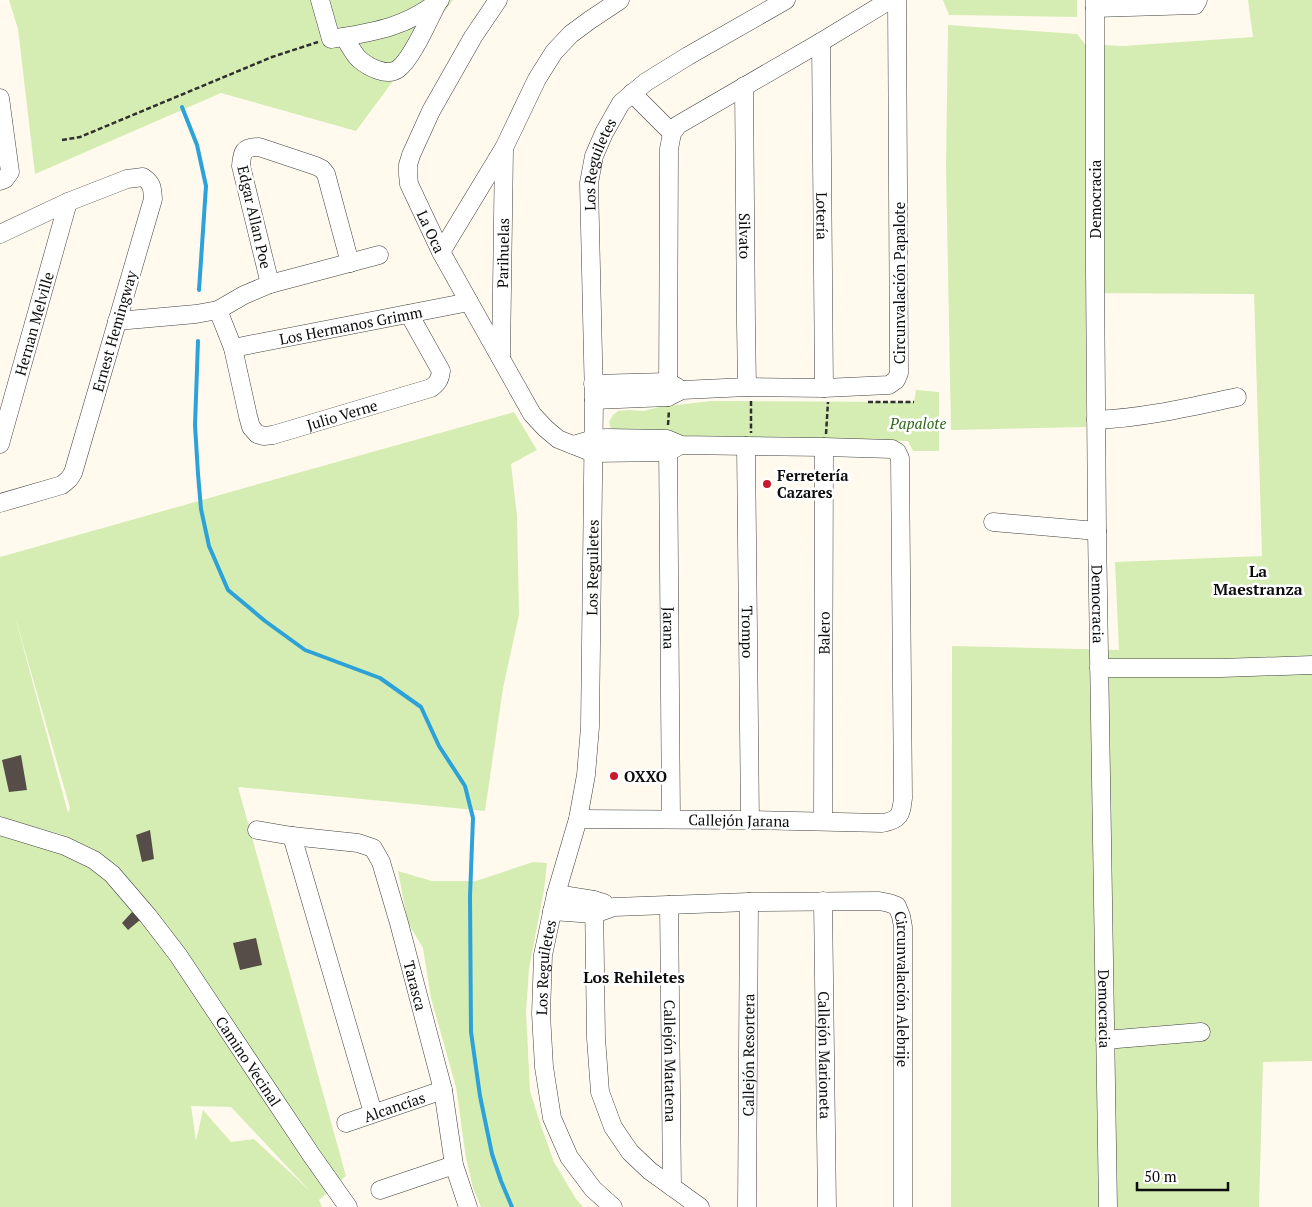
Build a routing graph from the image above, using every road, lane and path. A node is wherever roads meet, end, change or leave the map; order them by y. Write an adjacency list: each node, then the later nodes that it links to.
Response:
1 (320, 0): 10 (street)
2 (498, 0): 21 (street, La Oca)
3 (620, 0): 17 (street, Parihuelas)
4 (786, 0): 13 (street, Los Reguiletes)
5 (890, 0): 11 (street)
6 (897, 0): 31 (street, Circunvalación Papalote)
7 (1198, 0): 9 (street)
8 (439, 1): 10 (street); 10 (street)
9 (1095, 4): 38 (street, Democracia)
10 (337, 38): 16 (path)
11 (821, 42): 12 (street); 31 (street, Lotería)
12 (744, 86): 15 (street); 34 (street, Silvato)
13 (632, 94): 15 (street); 33 (street, Los Reguiletes)
14 (0, 98): 18 (street)
15 (672, 133): 32 (street)
16 (62, 140)
17 (504, 148): 21 (street, Parihuelas); 30 (street, Parihuelas)
18 (0, 181)
19 (68, 202): 20 (street); 28 (street, Ernest Hemingway); 39 (street, Hernan Melville)
20 (0, 234)
21 (441, 252): 25 (street, La Oca)
22 (379, 255): 23 (street)
23 (350, 263): 24 (street); 24 (street, Edgar Allan Poe)
24 (270, 284): 26 (street)
25 (469, 302): 27 (street, Los Hermanos Grimm); 30 (street, La Oca)
26 (218, 310): 28 (street); 29 (street)
27 (409, 314): 29 (street, Los Hermanos Grimm); 29 (street, Julio Verne)
28 (117, 321): 44 (street, Ernest Hemingway)
29 (233, 348)
30 (500, 357): 41 (street, La Oca)
31 (824, 388): 34 (street, Circunvalación Papalote); 43 (path)
32 (672, 390): 33 (street, Circunvalación Papalote); 34 (street, Circunvalación Papalote); 40 (path)
33 (594, 392): 41 (street, Los Reguiletes)
34 (749, 397): 42 (path)
35 (1237, 397): 38 (street)
36 (866, 402): 37 (path)
37 (914, 402)
38 (1096, 420): 46 (street, Democracia)
39 (0, 444)
40 (672, 445): 41 (street); 42 (street); 50 (street, Jarana)
41 (593, 446): 49 (street, Los Reguiletes)
42 (746, 446): 43 (street); 51 (street, Trompo)
43 (824, 447): 52 (street, Balero); 52 (street, Callejón Jarana)
44 (0, 503)
45 (993, 522): 46 (street)
46 (1097, 531): 48 (street, Democracia)
47 (1312, 665): 48 (street)
48 (1098, 668): 63 (street, Democracia)
49 (578, 819): 50 (street, Callejón Jarana); 56 (street, Los Reguiletes)
50 (670, 819): 51 (street, Callejón Jarana)
51 (750, 820): 52 (street, Callejón Jarana)
52 (823, 821)
53 (0, 826): 70 (street, Camino Vecinal)
54 (257, 830): 55 (street, Tarasca)
55 (292, 836): 64 (street, Tarasca); 65 (street)
56 (556, 894): 60 (street); 61 (street, Los Reguiletes)
57 (823, 901): 58 (street, Circunvalación Alebrije); 75 (street, Callejón Marioneta); 76 (street, Circunvalación Alebrije)
58 (749, 902): 59 (street, Circunvalación Alebrije); 74 (street, Callejón Resortera)
59 (669, 904): 60 (street, Circunvalación Alebrije); 68 (street, Callejón Matatena)
60 (594, 907): 61 (street); 68 (street)
61 (552, 911): 72 (street, Los Reguiletes)
62 (1201, 1032): 63 (street)
63 (1105, 1040): 77 (street, Democracia)
64 (443, 1090): 65 (street, Alcancías); 67 (street, Tarasca)
65 (373, 1114): 66 (street, Alcancías)
66 (346, 1122)
67 (454, 1165): 69 (street); 71 (street, Tarasca)
68 (672, 1187): 73 (street)
69 (380, 1190)
70 (348, 1207)
71 (468, 1207)
72 (613, 1207)
73 (700, 1207)
74 (747, 1207)
75 (827, 1207)
76 (903, 1207)
77 (1108, 1207)

